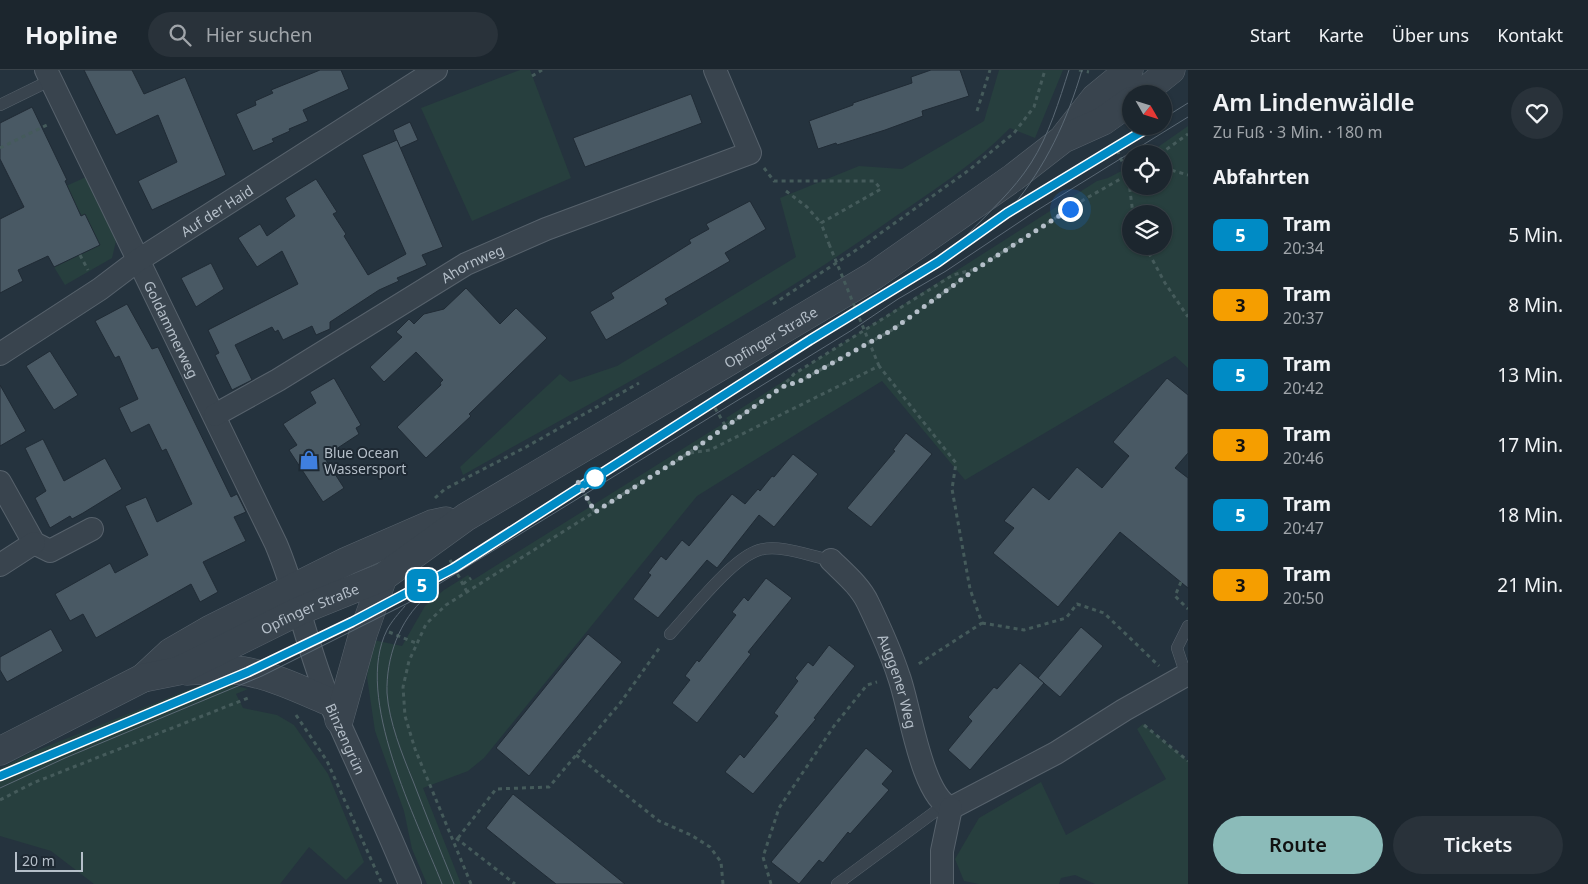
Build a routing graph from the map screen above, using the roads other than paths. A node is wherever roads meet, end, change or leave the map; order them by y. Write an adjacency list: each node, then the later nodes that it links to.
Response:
1 (436, 70): 10 (street, Auf der Haid)
2 (715, 70): 12 (street, Ahornweg)
3 (1129, 70): 9 (street, Opfinger Straße)
4 (1171, 70): 6 (street)
5 (49, 75): 7 (lane); 10 (street, Goldammerweg)
6 (1152, 85)
7 (0, 105)
8 (1122, 107): 9 (street, Opfinger Straße)
9 (1063, 139): 14 (street, Opfinger Straße)
10 (137, 261): 11 (street, Auf der Haid); 12 (street, Goldammerweg)
11 (0, 354)
12 (215, 415): 20 (street, Goldammerweg)
13 (0, 482): 16 (street)
14 (466, 517): 19 (street, Opfinger Straße); 20 (street, Opfinger Straße)
15 (92, 529): 16 (street)
16 (34, 543): 18 (street)
17 (831, 560): 22 (lane); 28 (street, Auggener Weg)
18 (0, 565)
19 (383, 577): 20 (street, Opfinger Straße); 26 (street)
20 (296, 600): 23 (street, Opfinger Straße); 25 (street, Opfinger Straße); 26 (street, Binzengrün)
21 (1188, 626): 24 (lane)
22 (670, 634)
23 (178, 672): 25 (street, Opfinger Straße); 26 (street)
24 (1183, 676): 28 (street)
25 (143, 678): 27 (street, Opfinger Straße)
26 (335, 711): 29 (street, Binzengrün)
27 (0, 751)
28 (948, 806): 30 (lane); 31 (street)
29 (410, 884)
30 (837, 884)
31 (942, 884)

